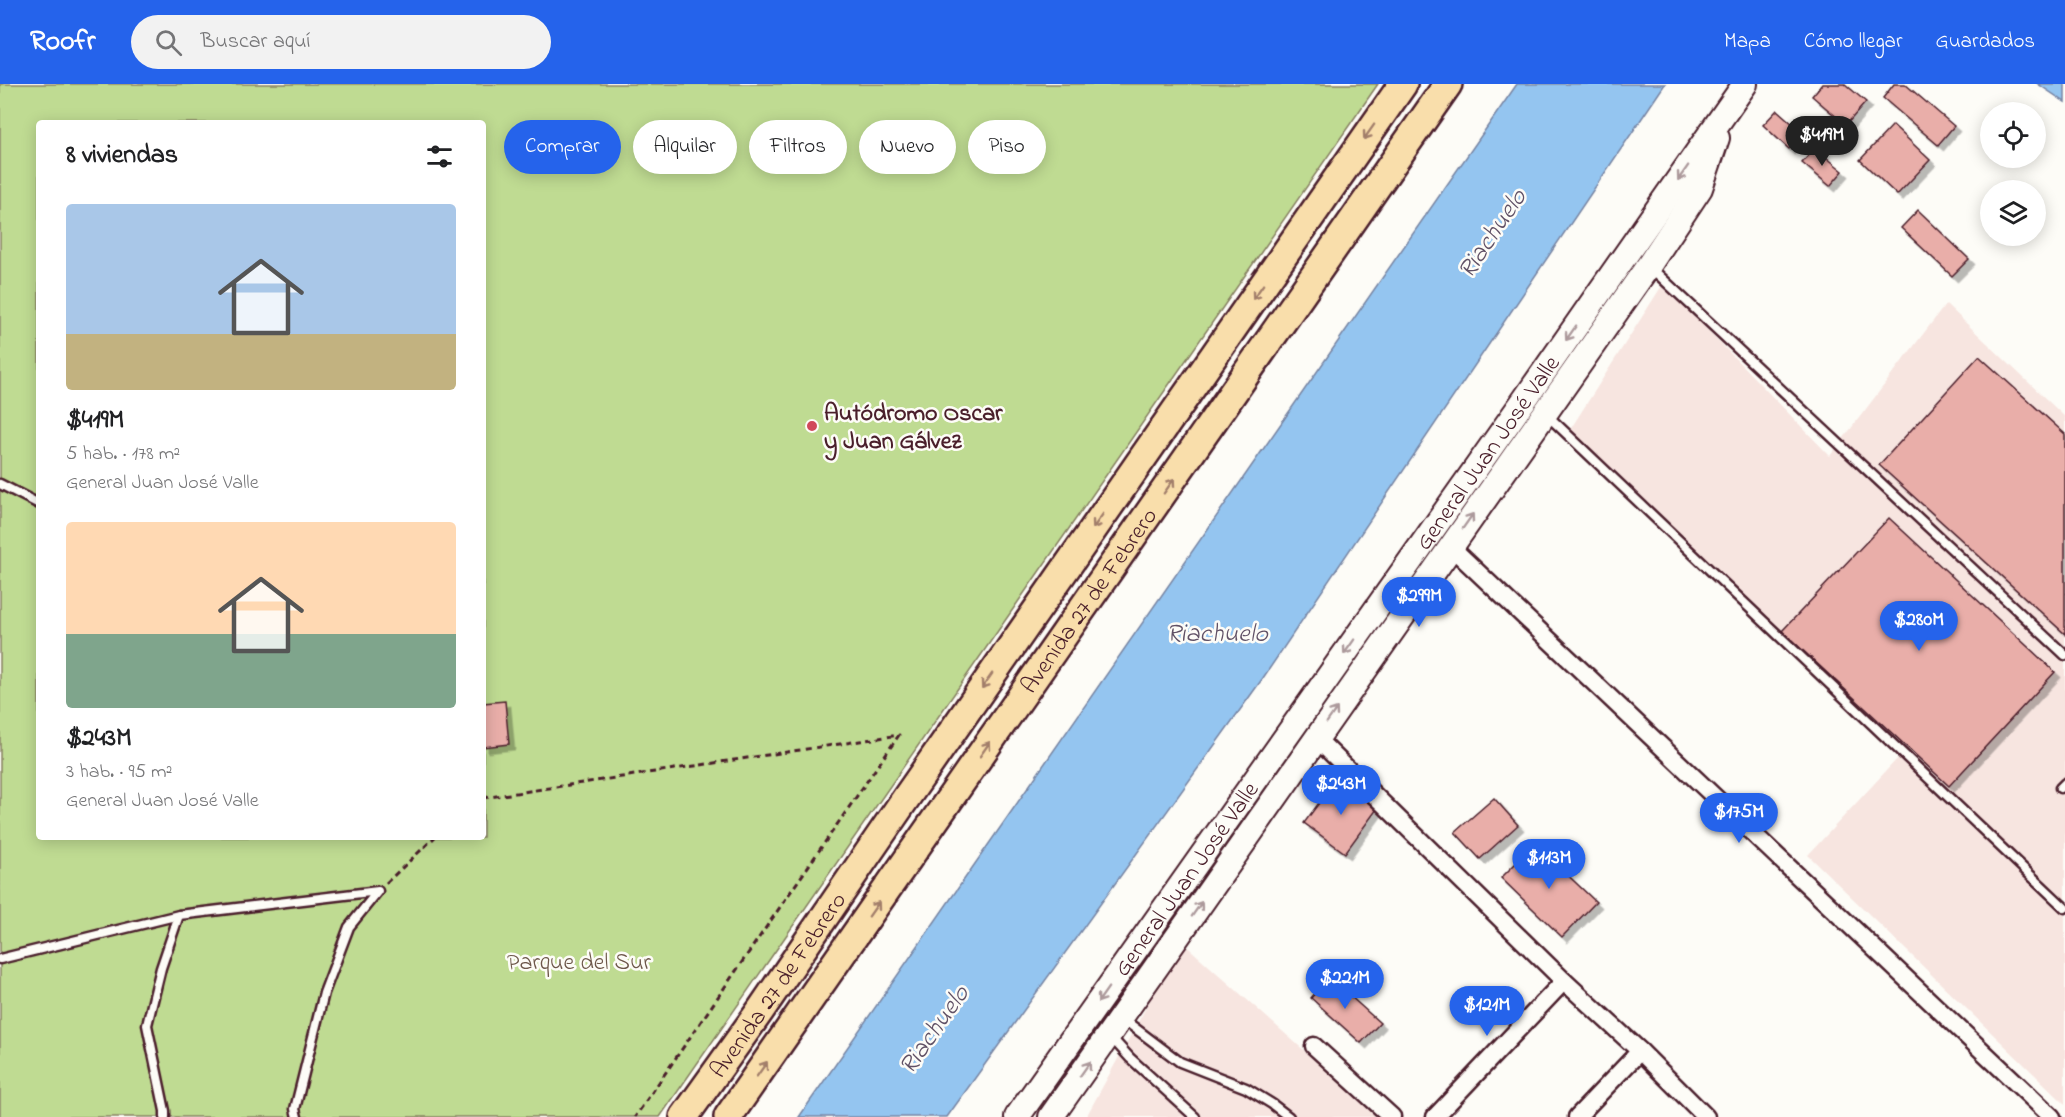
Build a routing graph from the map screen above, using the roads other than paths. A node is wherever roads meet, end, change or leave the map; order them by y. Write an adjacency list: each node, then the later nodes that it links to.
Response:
1 (1403, 84): 20 (main road, Avenida 27 de Febrero, one-way to 20)
2 (1448, 84): 21 (main road, Avenida 27 de Febrero, one-way to 2)
3 (1745, 84): 4 (main road, General Juan José Valle)
4 (1638, 259): 5 (main road, General Juan José Valle); 9 (lane)
5 (1534, 406): 8 (main road, General Juan José Valle, one-way to 5); 11 (lane); 22 (main road, General Juan José Valle, one-way to 22)
6 (0, 484): 7 (lane)
7 (36, 502)
8 (1450, 546): 10 (main road, General Juan José Valle, one-way to 8); 30 (street)
9 (2065, 655)
10 (1316, 738): 14 (street); 15 (main road, General Juan José Valle, one-way to 10)
11 (2065, 908)
12 (179, 915): 13 (lane); 18 (lane); 19 (lane)
13 (0, 959)
14 (1564, 981): 17 (street); 27 (street)
15 (1115, 1026): 23 (main road, General Juan José Valle, one-way to 15); 24 (lane); 25 (lane)
16 (1314, 1046): 26 (street)
17 (1640, 1051): 28 (street); 29 (street)
18 (295, 1114)
19 (165, 1117)
20 (684, 1117)
21 (728, 1117)
22 (1017, 1117)
23 (1051, 1117)
24 (1196, 1117)
25 (1288, 1117)
26 (1392, 1117)
27 (1435, 1117)
28 (1577, 1117)
29 (1706, 1117)
30 (2052, 1117)

